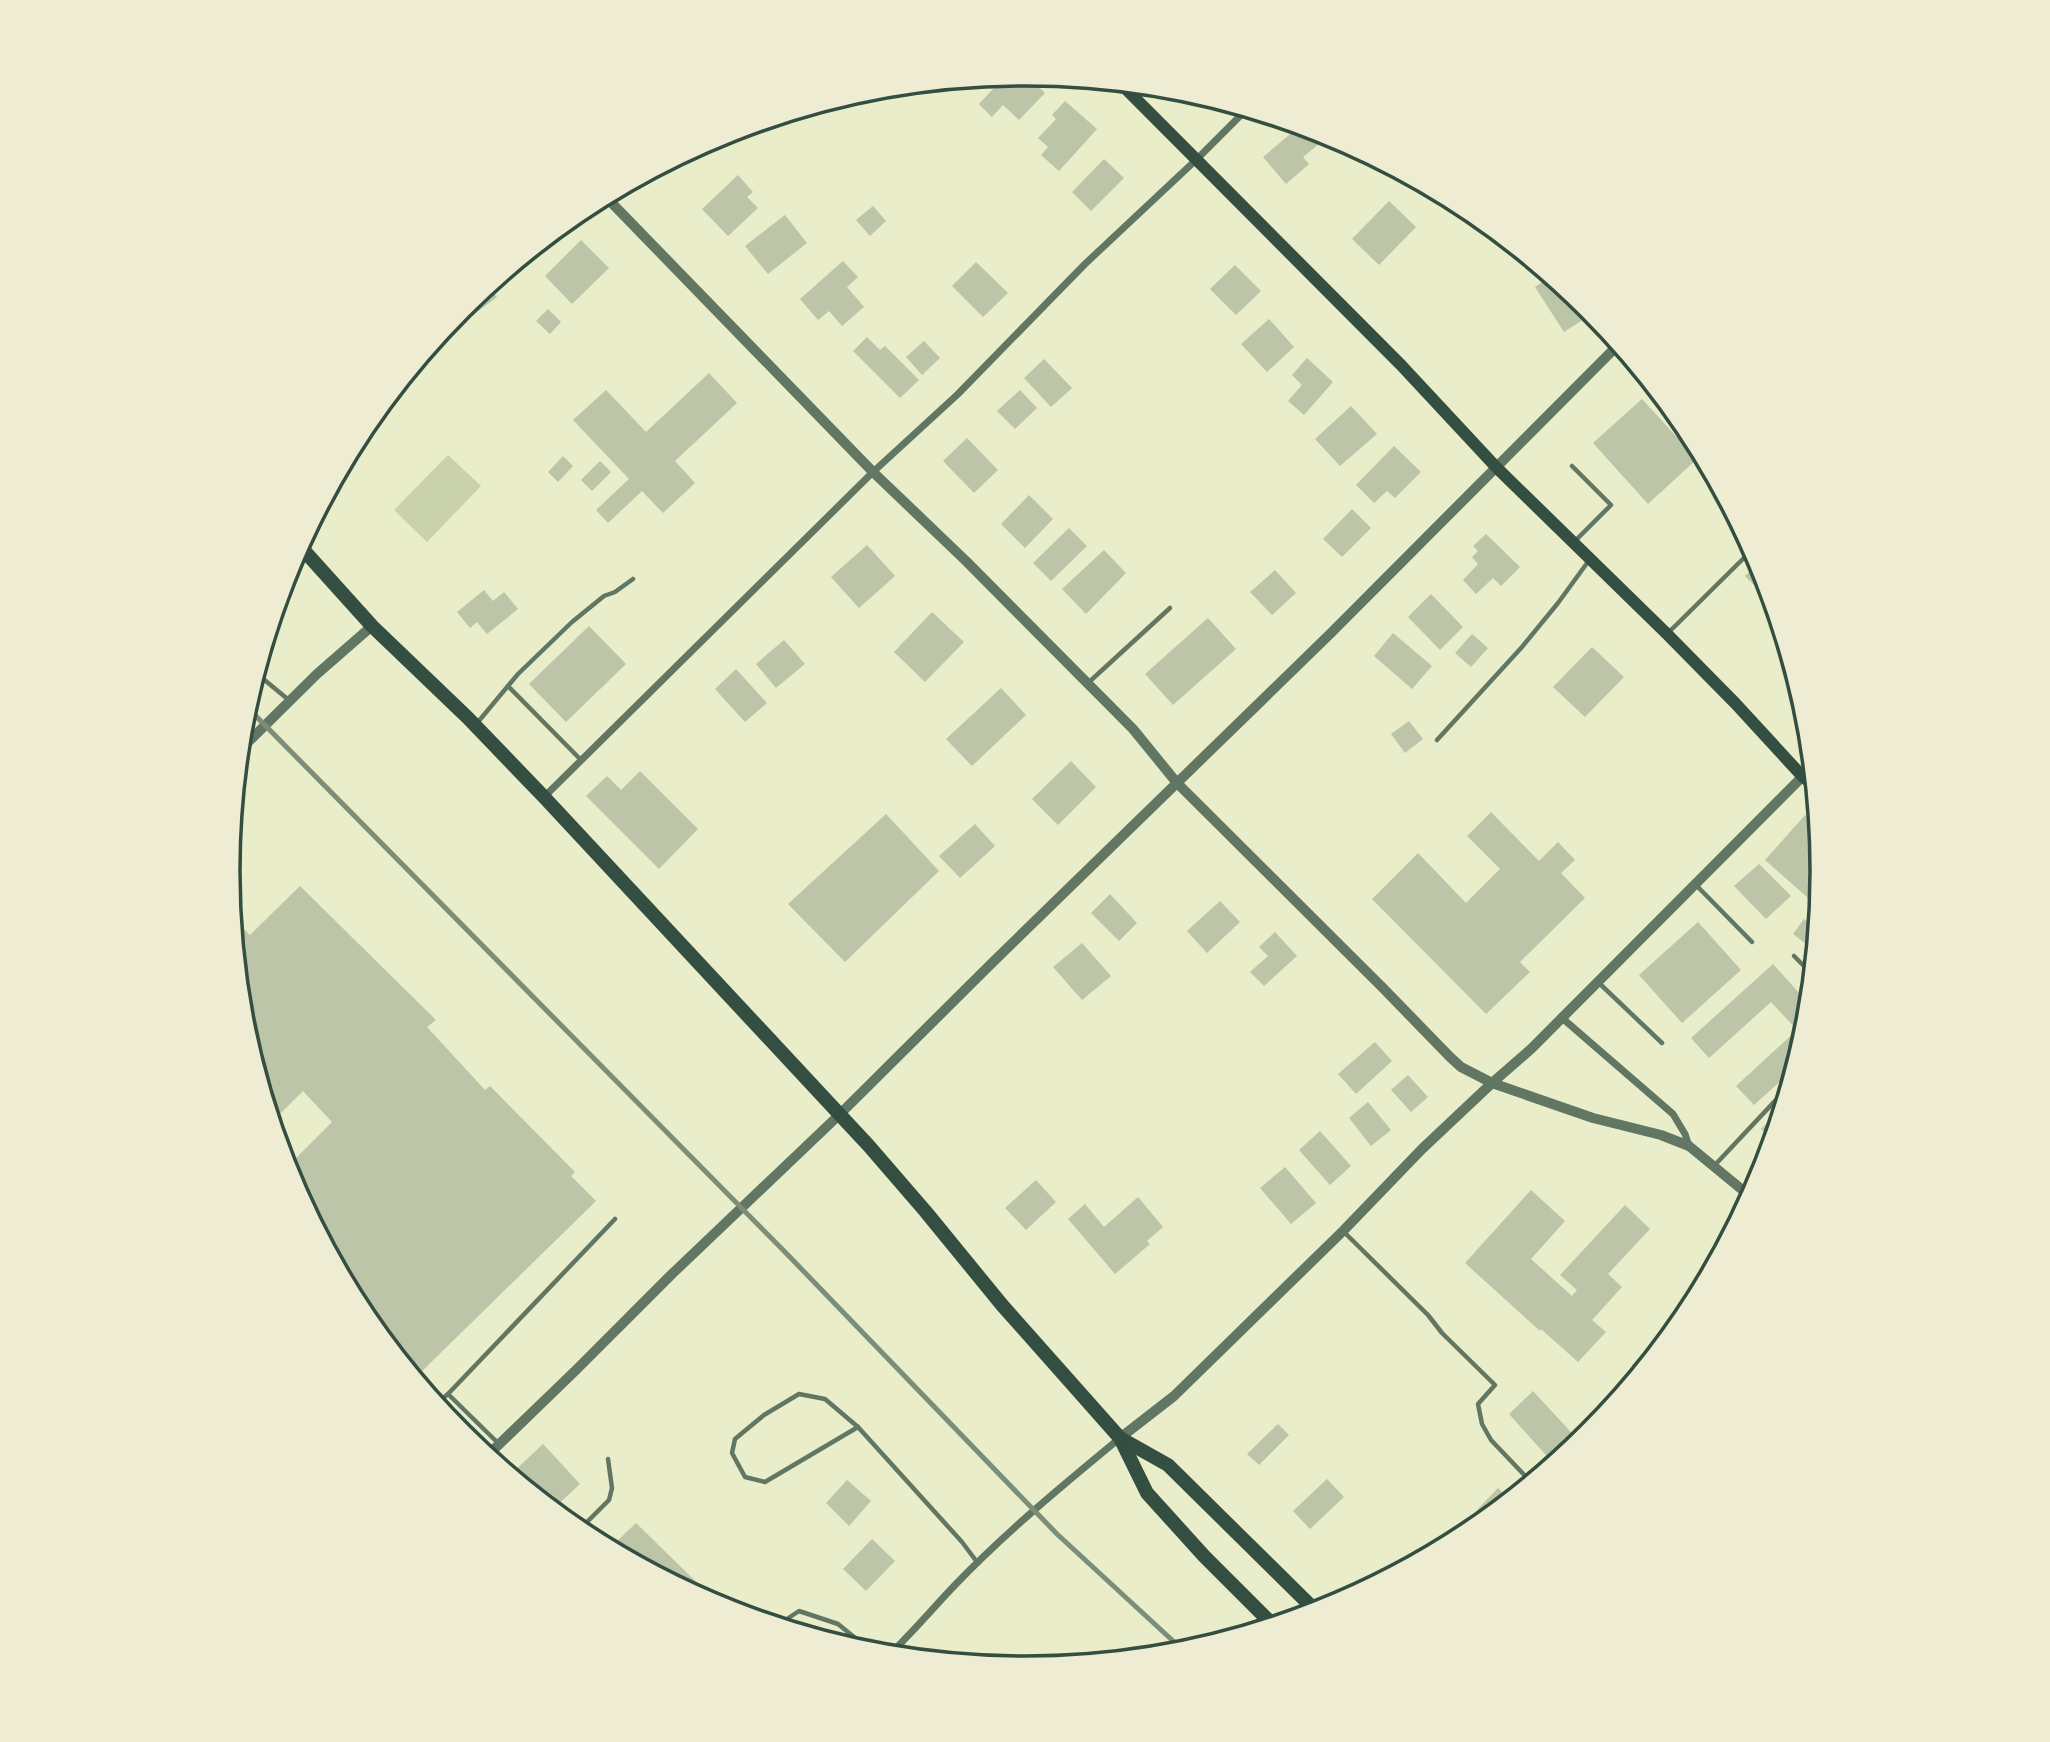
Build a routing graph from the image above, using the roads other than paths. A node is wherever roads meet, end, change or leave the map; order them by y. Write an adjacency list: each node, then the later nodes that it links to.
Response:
1 (1130, 92): 3 (main road)
2 (1240, 116): 3 (street)
3 (1197, 159): 7 (main road); 8 (street)
4 (612, 203): 8 (street)
5 (1613, 350): 7 (street)
6 (1572, 466): 9 (lane)
7 (1496, 467): 9 (main road); 27 (street)
8 (873, 472): 18 (street); 24 (street)
9 (1574, 543): 12 (main road)
10 (307, 554): 15 (highway)
11 (1744, 558): 16 (lane)
12 (1590, 559): 16 (main road); 23 (lane)
13 (633, 579): 19 (lane)
14 (1170, 608): 18 (lane)
15 (372, 626): 20 (street); 21 (highway)
16 (1667, 634): 25 (main road)
17 (264, 680): 20 (lane)
18 (1087, 683): 27 (street)
19 (508, 686): 21 (lane); 24 (lane)
20 (290, 701): 22 (street)
21 (476, 726): 28 (highway)
22 (251, 739)
23 (1437, 740)
24 (581, 760): 28 (street)
25 (1804, 769)
26 (1805, 774): 29 (street)
27 (1177, 783): 36 (street); 38 (street)
28 (544, 797): 38 (highway)
29 (1695, 885): 30 (lane); 33 (street)
30 (1752, 942)
31 (1794, 956): 32 (lane)
32 (1805, 967)
33 (1597, 981): 34 (street); 35 (lane)
34 (1561, 1017): 36 (street); 39 (street)
35 (1661, 1043)
36 (1492, 1083): 39 (street); 43 (street)
37 (1775, 1100): 40 (lane)
38 (839, 1115): 47 (highway); 48 (street)
39 (1689, 1146): 40 (street)
40 (1713, 1167): 41 (street)
41 (1742, 1190)
42 (615, 1219): 44 (lane)
43 (1343, 1231): 47 (street); 51 (lane)
44 (448, 1394): 45 (lane); 48 (lane)
45 (443, 1398)
46 (858, 1427): 46 (lane); 53 (lane)
47 (1119, 1438): 53 (street); 54 (highway); 55 (highway)
48 (499, 1444): 49 (street)
49 (494, 1449)
50 (608, 1459): 52 (lane)
51 (1525, 1476)
52 (587, 1522)
53 (978, 1563): 58 (street)
54 (1308, 1603)
55 (1266, 1618)
56 (787, 1619): 57 (lane)
57 (855, 1637)
58 (898, 1646)

